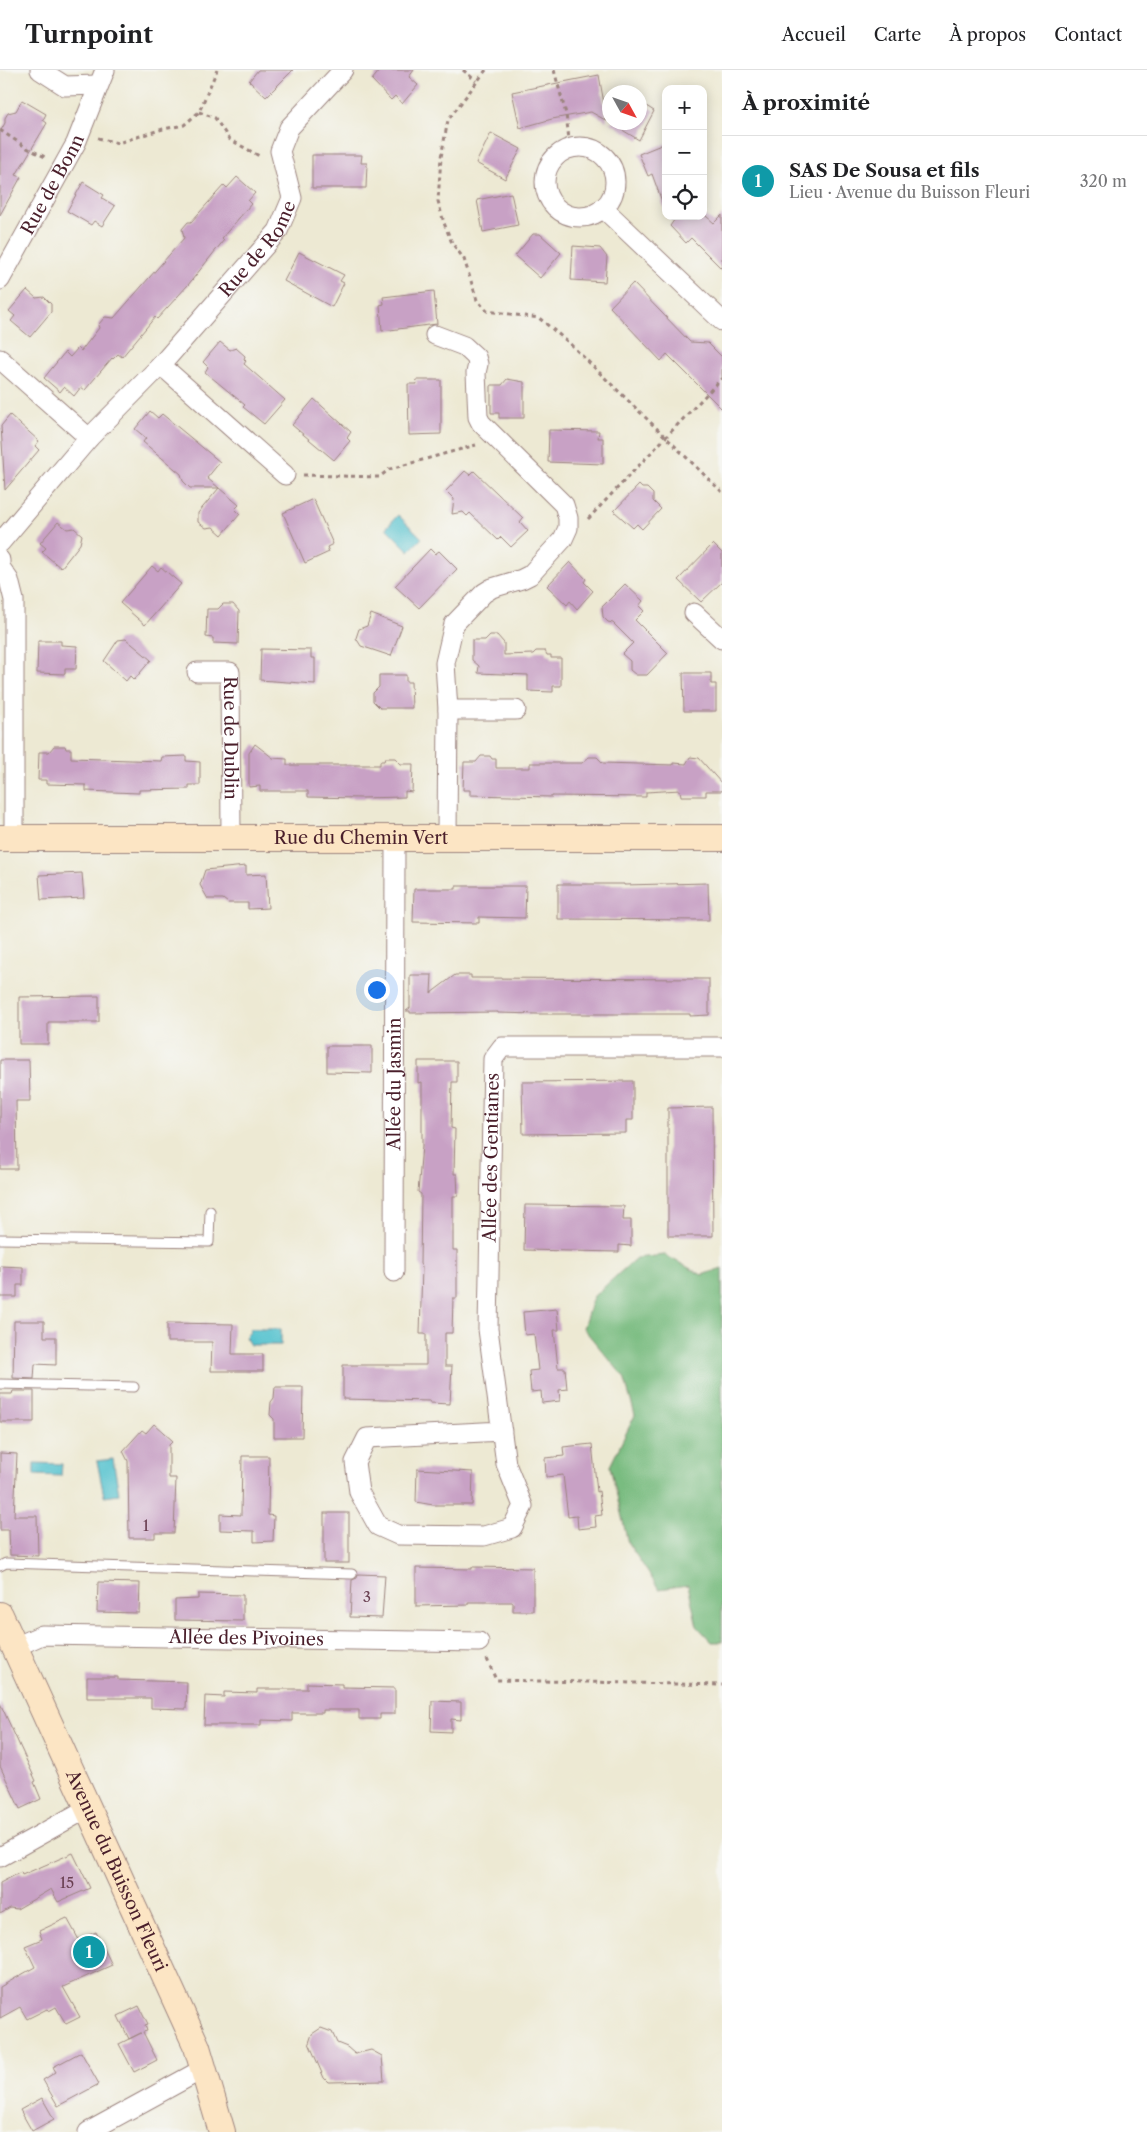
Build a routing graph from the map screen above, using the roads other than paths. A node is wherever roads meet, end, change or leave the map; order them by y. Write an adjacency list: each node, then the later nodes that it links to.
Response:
1 (40, 70): 3 (street, Rue de Bonn)
2 (342, 70): 9 (street, Rue de Rome)
3 (101, 78): 5 (street, Rue de Bonn)
4 (602, 208): 4 (street); 6 (street)
5 (0, 280)
6 (722, 321)
7 (434, 335): 17 (street)
8 (0, 359): 10 (street)
9 (161, 365): 10 (street, Rue de Rome); 11 (street)
10 (89, 438): 12 (street, Rue de Rome)
11 (284, 474)
12 (0, 543)
13 (0, 560): 21 (street)
14 (694, 614): 15 (street)
15 (722, 640)
16 (197, 672): 22 (street, Rue de Dublin)
17 (448, 710): 18 (street); 19 (street)
18 (516, 710)
19 (446, 836): 20 (street, Rue du Chemin Vert); 23 (street, Rue du Chemin Vert)
20 (395, 837): 22 (street, Rue du Chemin Vert); 27 (street, Allée du Jasmin)
21 (7, 838): 22 (street, Rue du Chemin Vert)
22 (231, 838)
23 (722, 838)
24 (722, 1048): 30 (street, Allée des Gentianes)
25 (210, 1211): 26 (lane)
26 (0, 1239)
27 (394, 1272)
28 (0, 1384): 29 (lane)
29 (134, 1387)
30 (502, 1431): 30 (street, Allée des Gentianes)
31 (0, 1566): 32 (lane)
32 (352, 1574)
33 (0, 1616): 35 (street, Avenue du Buisson Fleuri)
34 (479, 1642): 35 (street, Allée des Pivoines)
35 (15, 1647): 36 (street, Avenue du Buisson Fleuri)
36 (88, 1808): 37 (street); 38 (street, Avenue du Buisson Fleuri)
37 (0, 1857)
38 (203, 2069): 39 (street); 40 (street, Avenue du Buisson Fleuri)
39 (88, 2132)
40 (222, 2132)

